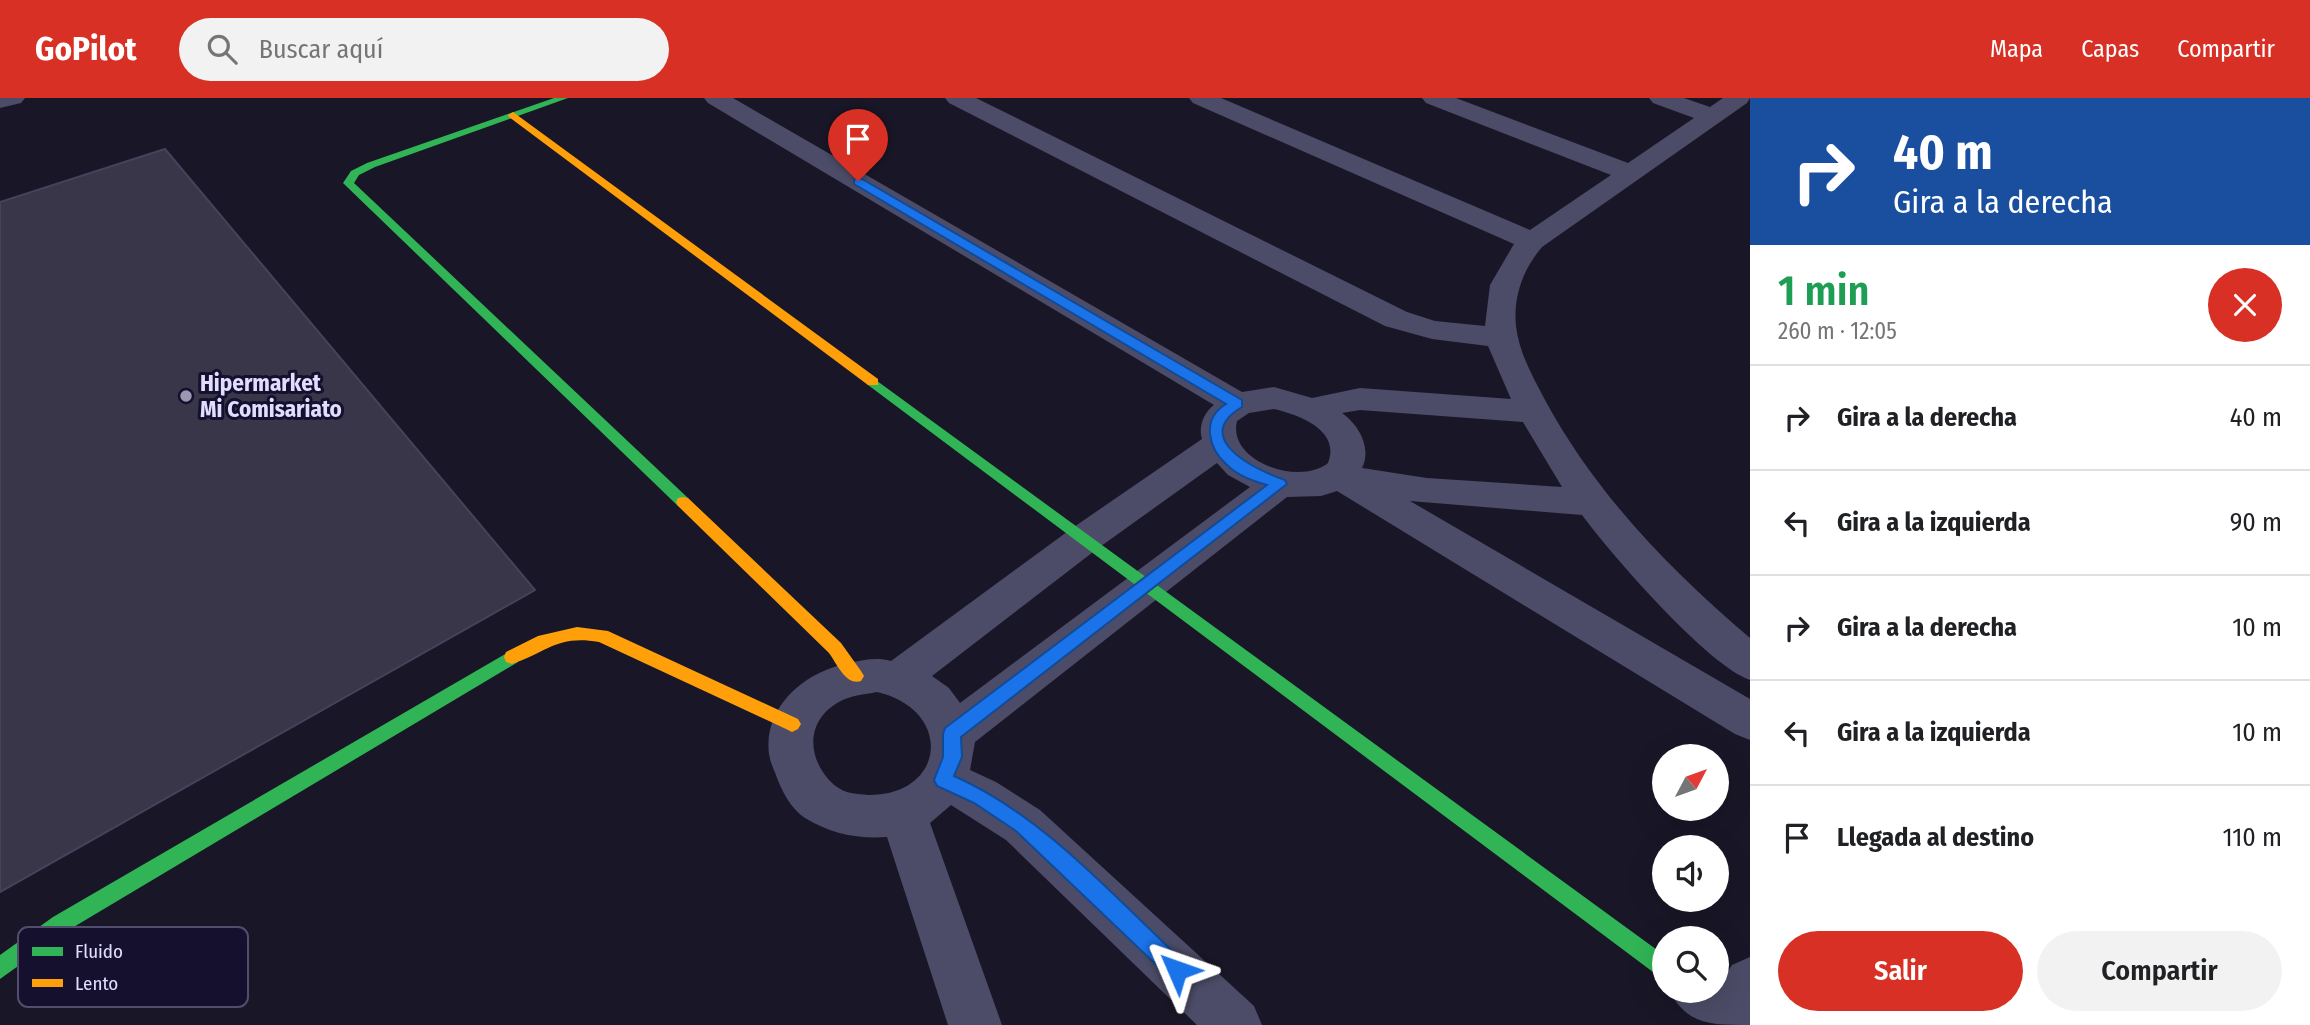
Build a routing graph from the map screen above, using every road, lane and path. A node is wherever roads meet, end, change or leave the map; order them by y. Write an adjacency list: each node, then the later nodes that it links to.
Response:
1 (13, 98): 8 (street)
2 (564, 98): 10 (street)
3 (716, 98): 14 (street)
4 (957, 98): 13 (street)
5 (1201, 98): 12 (street)
6 (1434, 98): 11 (street)
7 (1661, 98): 9 (street)
8 (0, 101)
9 (1726, 107): 11 (street)
10 (513, 116): 21 (street); 24 (street)
11 (1630, 173): 12 (street)
12 (1532, 240): 13 (street)
13 (1502, 338): 16 (street)
14 (1237, 404): 15 (street); 17 (street)
15 (1315, 410): 16 (street); 18 (street)
16 (1534, 412): 20 (street)
17 (1219, 444): 19 (street); 21 (street)
18 (1338, 475): 19 (street); 20 (street); 26 (street)
19 (1279, 484): 22 (street)
20 (1590, 502): 23 (street)
21 (1084, 539): 22 (street); 25 (street)
22 (1148, 586): 28 (street); 33 (street)
23 (1750, 663)
24 (855, 676): 25 (street); 27 (street)
25 (898, 679): 28 (street)
26 (1750, 721)
27 (792, 724): 30 (street); 31 (street)
28 (952, 734): 29 (street)
29 (943, 780): 30 (street); 36 (street)
30 (903, 813): 35 (street)
31 (55, 927)
32 (18, 954): 34 (street)
33 (1652, 959)
34 (0, 968)
35 (975, 1025)
36 (1235, 1025)

